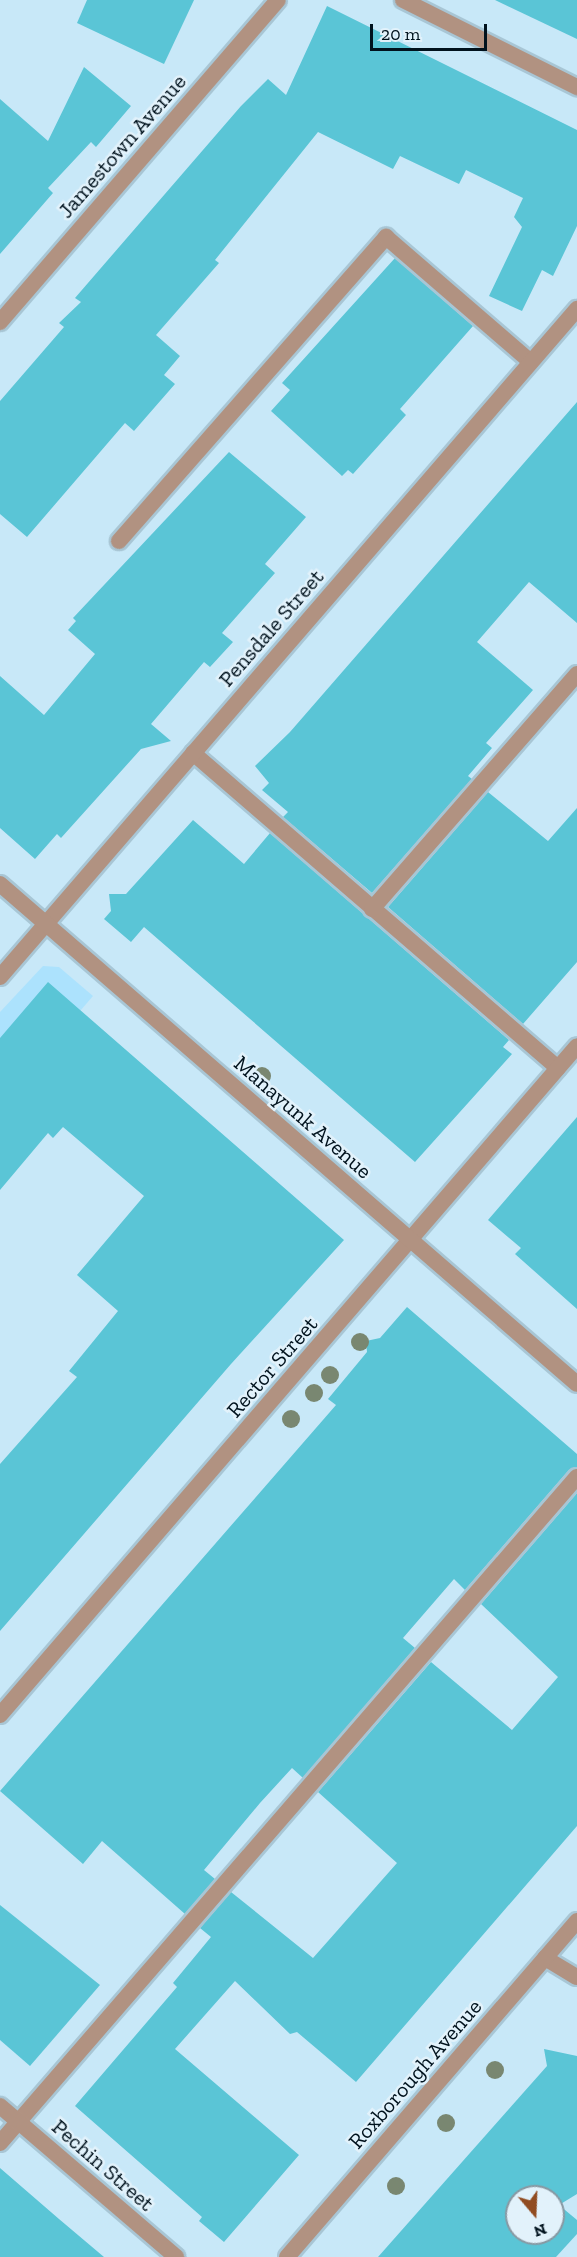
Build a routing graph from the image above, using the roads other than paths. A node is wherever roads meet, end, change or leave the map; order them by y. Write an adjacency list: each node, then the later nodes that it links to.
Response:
1 (278, 0): 5 (street, Jamestown Avenue)
2 (403, 0): 3 (street)
3 (577, 87)
4 (577, 309): 6 (street, Pensdale Street)
5 (0, 322)
6 (531, 362): 7 (street); 9 (street, Pensdale Street)
7 (119, 541)
8 (577, 674): 11 (street)
9 (193, 753): 11 (street); 12 (street, Pensdale Street)
10 (0, 884): 12 (street, Manayunk Avenue)
11 (372, 909): 15 (street)
12 (46, 924): 13 (street, Pensdale Street); 16 (street, Manayunk Avenue)
13 (0, 977)
14 (577, 1046): 15 (street, Rector Street)
15 (558, 1068): 16 (street, Rector Street)
16 (410, 1240): 17 (street, Manayunk Avenue); 19 (street, Rector Street)
17 (577, 1384)
18 (577, 1478): 24 (street)
19 (0, 1715)
20 (577, 1921): 21 (street, Roxborough Avenue)
21 (545, 1958): 22 (street); 27 (street, Roxborough Avenue)
22 (577, 1977)
23 (0, 2106): 24 (street, Pechin Street)
24 (19, 2122): 25 (street); 26 (street, Pechin Street)
25 (0, 2144)
26 (176, 2257)
27 (287, 2257)

